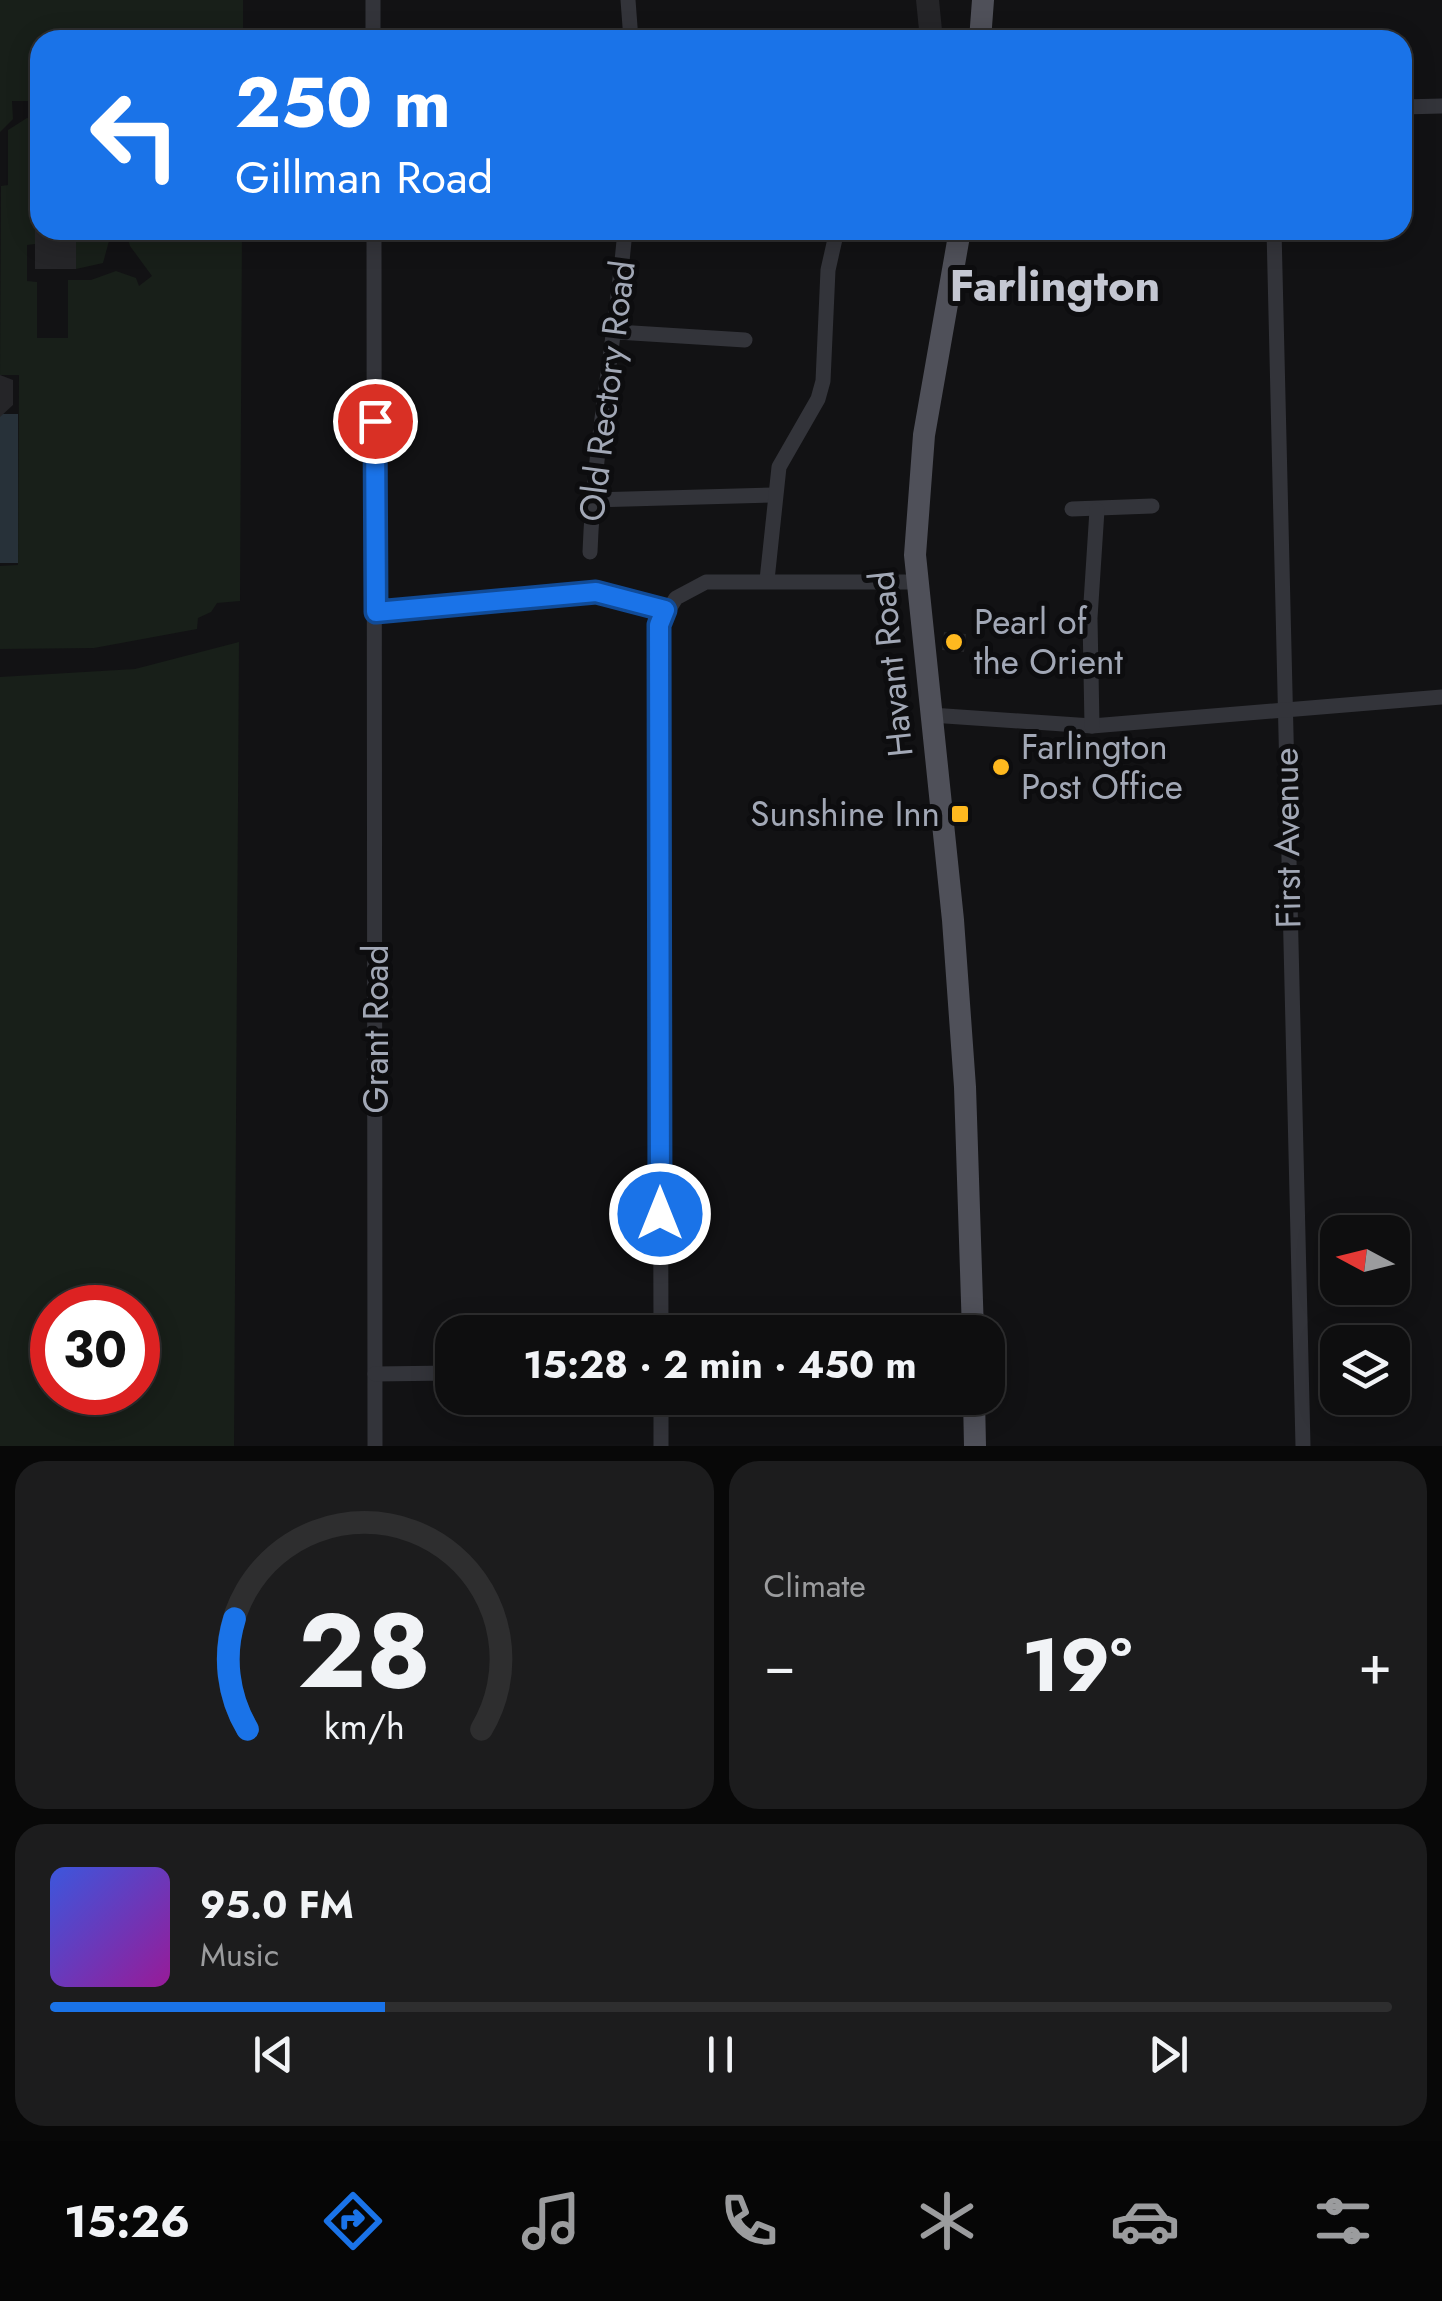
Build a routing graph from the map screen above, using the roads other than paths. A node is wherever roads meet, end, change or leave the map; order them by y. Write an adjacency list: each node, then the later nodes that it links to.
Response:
1 (373, 0): 4 (street)
2 (628, 0): 5 (street)
3 (983, 0): 6 (main road)
4 (373, 30)
5 (630, 30)
6 (981, 30)
7 (1412, 106): 8 (street)
8 (1442, 106)
9 (374, 240): 25 (street, Grant Road)
10 (625, 240): 14 (street, Old Rectory Road)
11 (835, 240): 16 (street)
12 (958, 240): 23 (main road, Havant Road)
13 (1274, 240): 27 (street, First Avenue)
14 (617, 332): 15 (street); 17 (street, Old Rectory Road)
15 (745, 340)
16 (774, 495): 17 (street); 22 (street)
17 (592, 500): 21 (street, Old Rectory Road)
18 (1152, 506): 20 (street)
19 (1072, 508): 20 (street)
20 (1097, 510): 29 (street)
21 (590, 552)
22 (767, 580): 23 (street); 24 (street)
23 (916, 582): 28 (main road, Havant Road)
24 (665, 610): 25 (street); 30 (street)
25 (376, 612): 33 (street, Grant Road)
26 (1442, 697): 27 (street)
27 (1284, 713): 29 (street); 39 (street, First Avenue)
28 (932, 715): 29 (street); 31 (main road, Havant Road)
29 (1092, 726)
30 (661, 1315)
31 (973, 1315)
32 (435, 1373): 33 (street)
33 (375, 1374): 36 (street, Grant Road)
34 (661, 1415): 37 (street)
35 (974, 1415): 38 (main road)
36 (374, 1446)
37 (660, 1446)
38 (975, 1446)
39 (1302, 1446)

